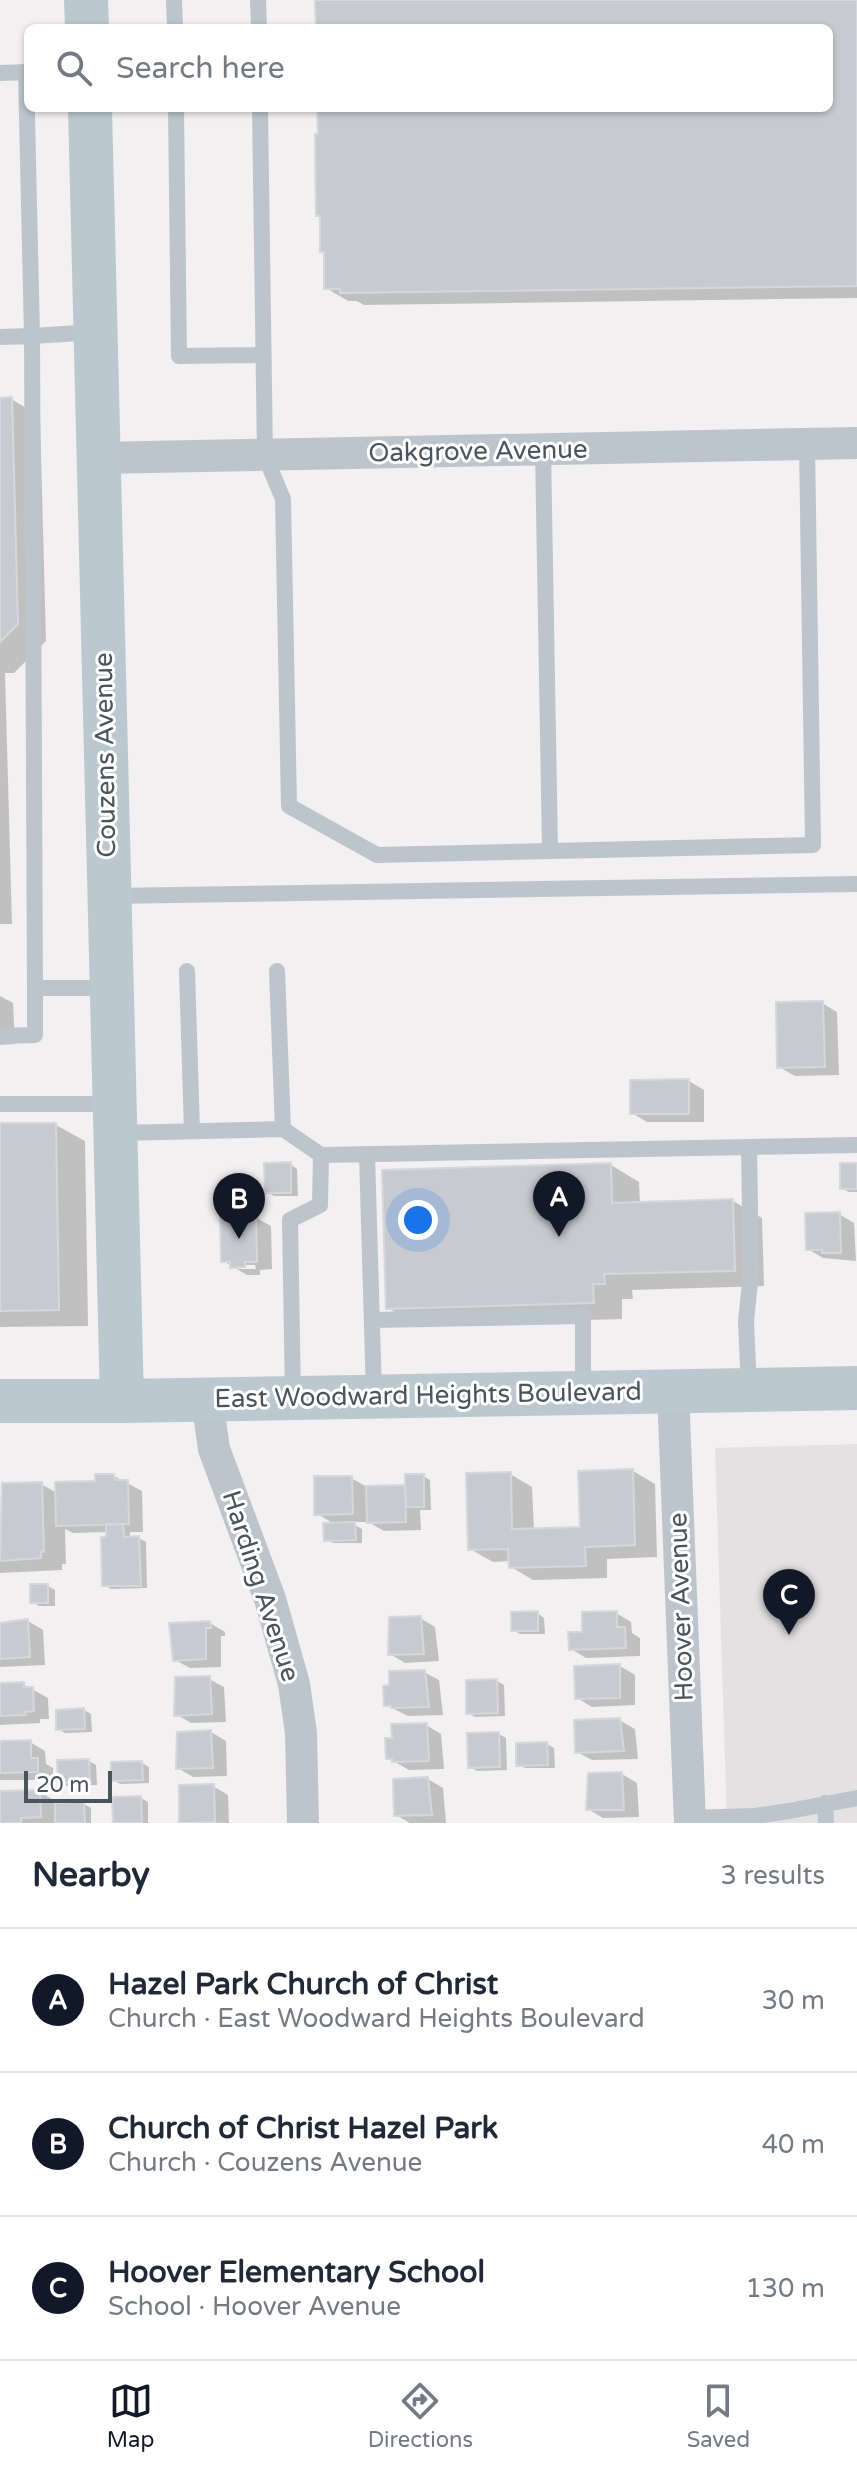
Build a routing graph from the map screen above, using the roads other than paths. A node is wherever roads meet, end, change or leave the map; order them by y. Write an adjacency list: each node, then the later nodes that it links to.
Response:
1 (86, 0): 4 (street)
2 (174, 0): 5 (lane)
3 (258, 0): 6 (lane)
4 (87, 24)
5 (175, 24)
6 (259, 24)
7 (0, 73): 8 (lane)
8 (24, 73)
9 (28, 112): 14 (lane)
10 (90, 112): 13 (street, Couzens Avenue)
11 (176, 112): 16 (lane)
12 (260, 112): 16 (lane)
13 (96, 332): 14 (lane); 21 (street, Couzens Avenue)
14 (32, 336): 15 (lane); 27 (lane)
15 (0, 337)
16 (263, 355): 20 (lane)
17 (807, 443): 18 (street, Oakgrove Avenue); 19 (street, Oakgrove Avenue); 22 (lane)
18 (857, 443)
19 (543, 449): 20 (street, Oakgrove Avenue); 22 (lane)
20 (265, 456): 21 (street, Oakgrove Avenue); 22 (lane)
21 (98, 458): 24 (street, Couzens Avenue)
22 (550, 850)
23 (857, 884): 24 (lane)
24 (108, 896): 28 (street, Couzens Avenue)
25 (187, 971): 33 (lane)
26 (277, 971): 32 (lane)
27 (35, 988): 28 (lane); 29 (lane)
28 (111, 988): 31 (street, Couzens Avenue)
29 (0, 1036)
30 (0, 1104): 31 (lane)
31 (115, 1119): 33 (lane); 47 (street, Couzens Avenue)
32 (283, 1129): 33 (lane); 37 (lane)
33 (192, 1131)
34 (857, 1145): 35 (lane)
35 (749, 1147): 36 (lane); 40 (lane)
36 (367, 1154): 37 (lane); 38 (lane)
37 (321, 1155): 44 (lane)
38 (372, 1320): 42 (lane); 43 (lane)
39 (857, 1388): 40 (street, East Woodward Heights Boulevard)
40 (749, 1390): 41 (street, East Woodward Heights Boulevard)
41 (673, 1391): 42 (street, East Woodward Heights Boulevard); 50 (street, Hoover Avenue)
42 (583, 1392): 43 (street, East Woodward Heights Boulevard)
43 (374, 1397): 44 (street, East Woodward Heights Boulevard)
44 (293, 1398): 45 (street, East Woodward Heights Boulevard)
45 (207, 1399): 47 (street, East Woodward Heights Boulevard); 51 (street, Harding Avenue)
46 (0, 1401): 47 (street, East Woodward Heights Boulevard)
47 (122, 1401)
48 (857, 1798): 49 (lane)
49 (825, 1803): 50 (lane); 52 (lane)
50 (690, 1820)
51 (303, 1823)
52 (826, 1823)

